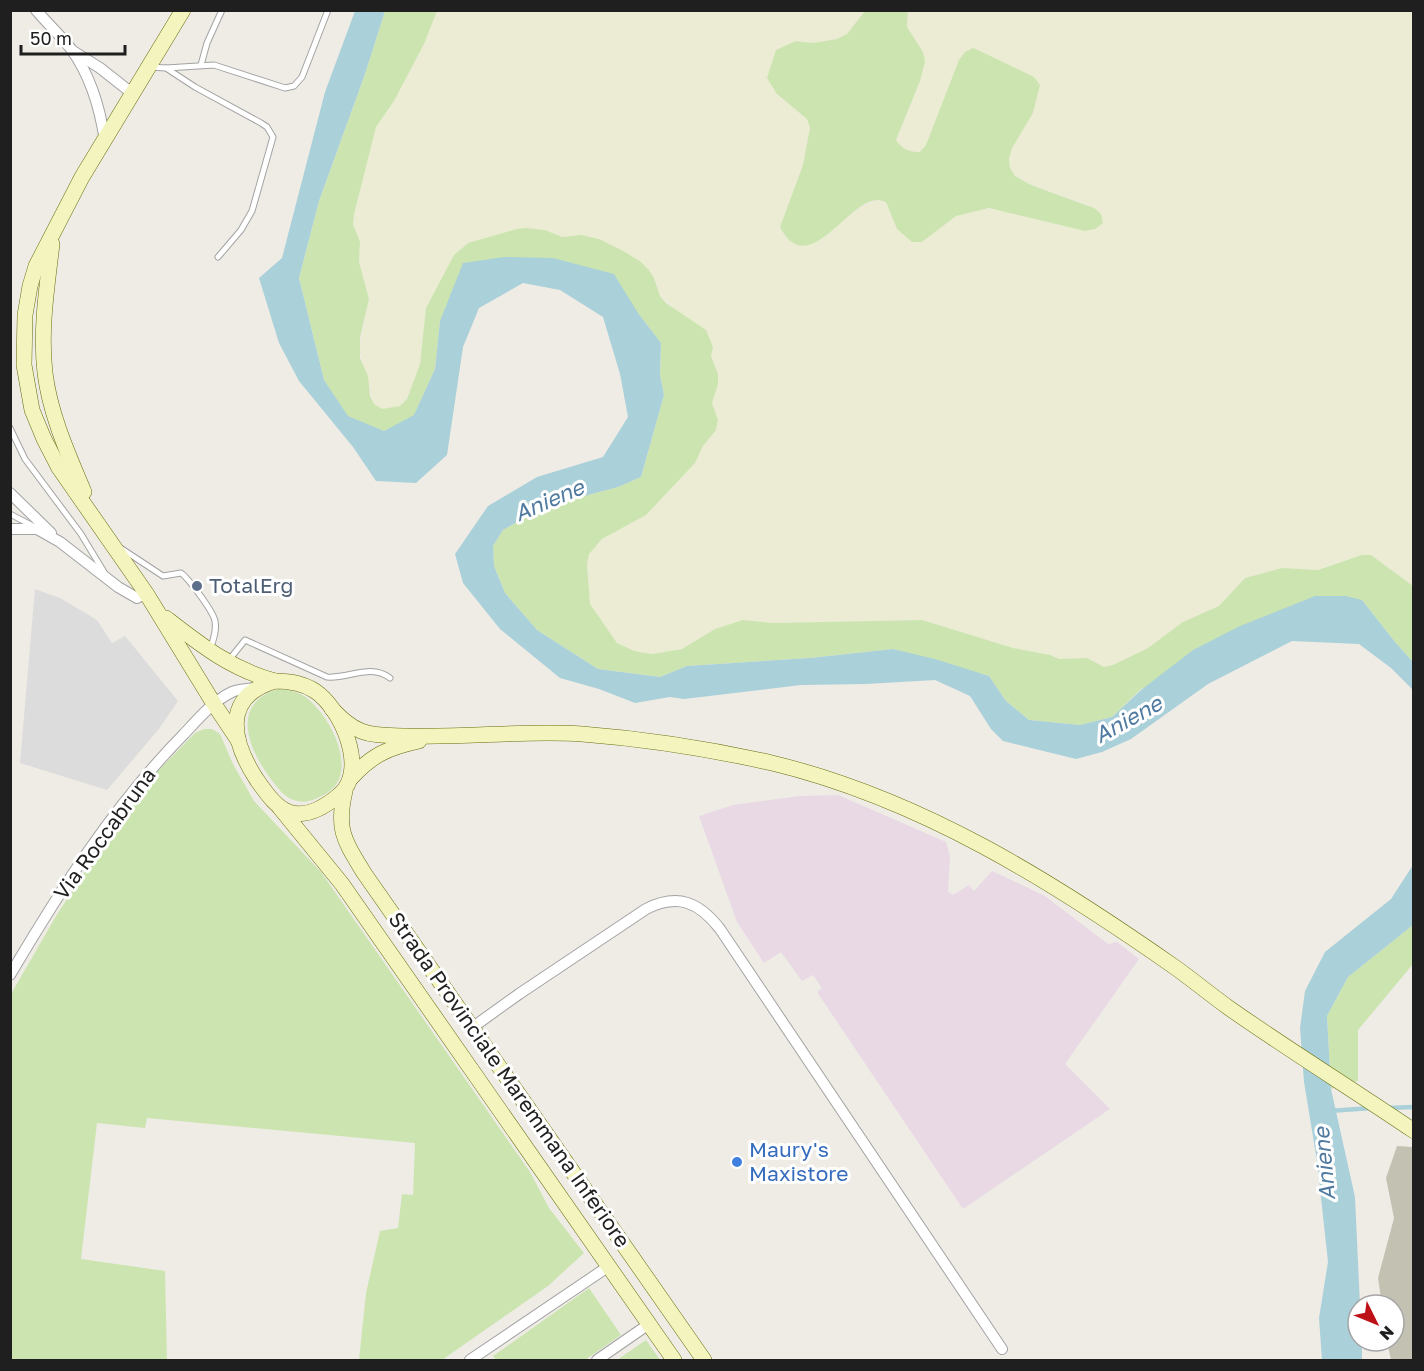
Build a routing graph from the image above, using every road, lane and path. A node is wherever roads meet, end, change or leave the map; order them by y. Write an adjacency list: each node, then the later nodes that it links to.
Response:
1 (36, 10): 5 (street)
2 (183, 10): 7 (main road)
3 (222, 10): 6 (lane)
4 (328, 10): 6 (lane)
5 (71, 50): 9 (street); 10 (street)
6 (201, 65): 8 (lane)
7 (150, 67): 8 (lane); 9 (main road)
8 (166, 68): 11 (lane)
9 (133, 94): 10 (main road)
10 (105, 141): 18 (main road)
11 (218, 257)
12 (10, 428): 19 (lane)
13 (10, 492): 17 (street)
14 (10, 514): 16 (lane)
15 (10, 529): 16 (street)
16 (37, 529): 17 (street)
17 (60, 542): 19 (street)
18 (114, 544): 20 (main road); 22 (lane)
19 (108, 580): 20 (street)
20 (146, 593): 21 (main road)
21 (159, 613): 22 (main road); 27 (main road)
22 (210, 651): 23 (main road)
23 (228, 662): 24 (lane); 25 (main road)
24 (390, 678)
25 (275, 681): 26 (main road); 28 (main road)
26 (255, 688): 27 (street, Via Roccabruna); 30 (main road)
27 (214, 704): 30 (main road); 33 (street, Via Roccabruna)
28 (332, 709): 29 (main road); 31 (main road)
29 (436, 737): 31 (main road); 35 (main road)
30 (237, 740): 32 (main road)
31 (347, 785): 32 (main road); 34 (main road, Strada Provinciale Maremmana Inferiore)
32 (280, 807): 36 (main road, Strada Provinciale Maremmana Inferiore)
33 (10, 975)
34 (473, 1027): 38 (street); 42 (main road, Strada Provinciale Maremmana Inferiore)
35 (1413, 1131)
36 (609, 1266): 37 (main road, Strada Provinciale Maremmana Inferiore); 39 (street)
37 (649, 1324): 40 (street); 41 (main road, Strada Provinciale Maremmana Inferiore)
38 (1002, 1349)
39 (470, 1360)
40 (597, 1360)
41 (674, 1360)
42 (704, 1360)

